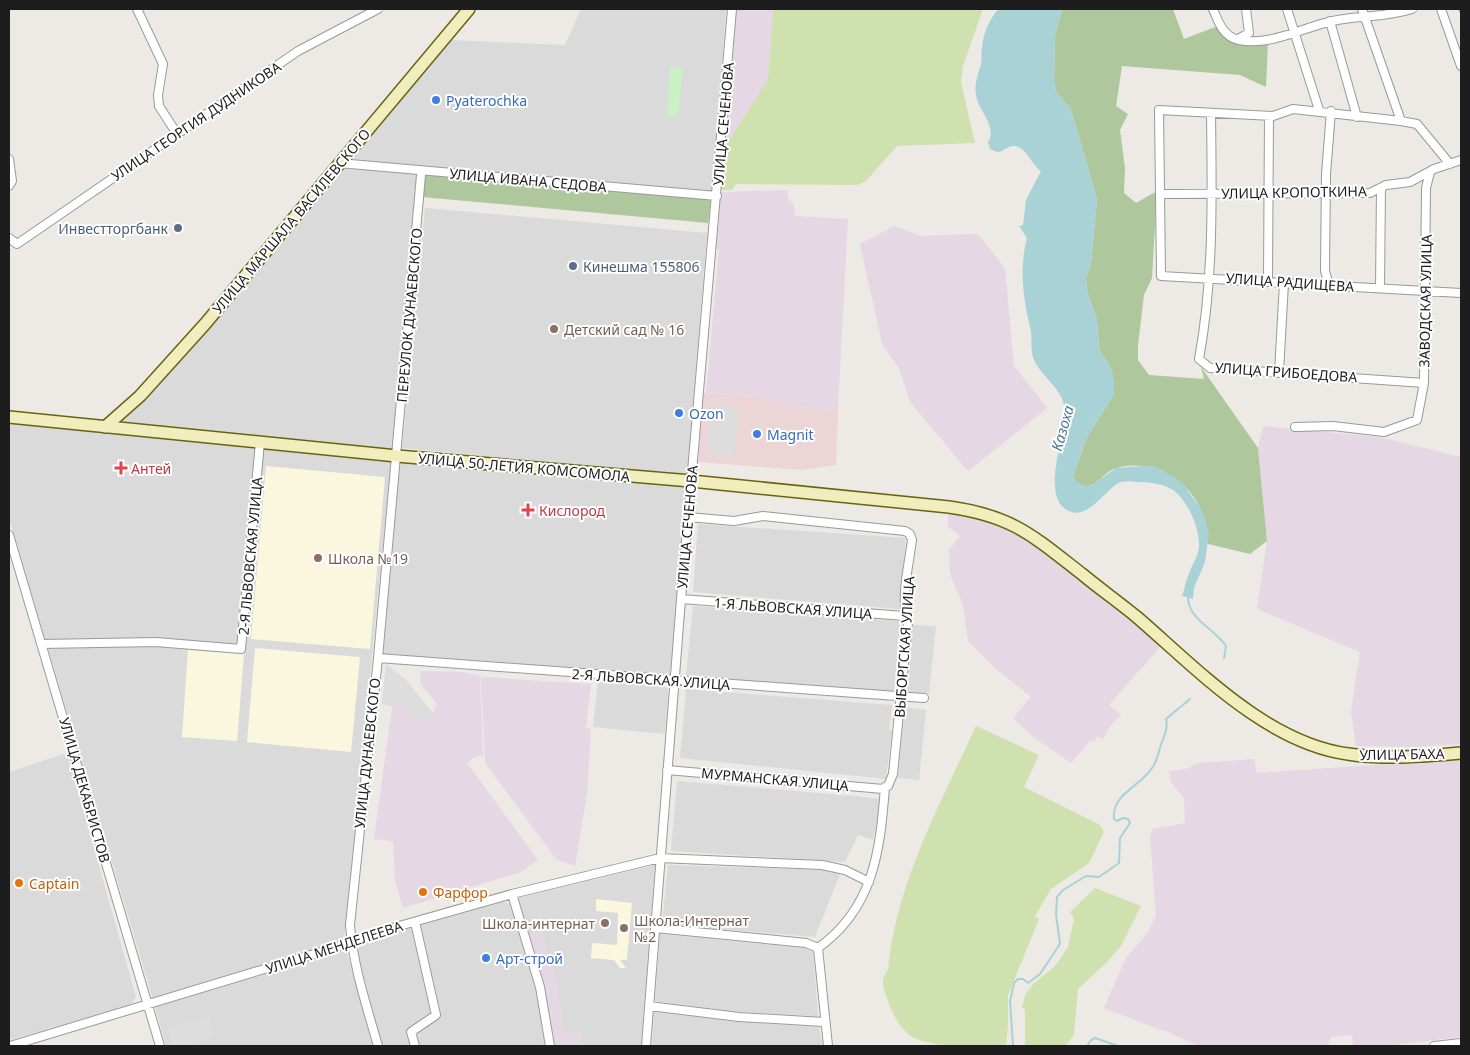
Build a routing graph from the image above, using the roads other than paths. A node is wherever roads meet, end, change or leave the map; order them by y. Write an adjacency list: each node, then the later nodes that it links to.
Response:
1 (137, 9): 22 (street)
2 (378, 9): 22 (street, УЛИЦА ГЕОРГИЯ ДУДНИКОВА)
3 (732, 9): 35 (street, УЛИЦА СЕЧЕНОВА)
4 (1213, 9): 14 (street)
5 (1246, 9): 14 (street)
6 (1287, 9): 13 (street)
7 (1362, 9): 11 (street)
8 (1412, 9): 11 (street)
9 (1440, 9): 15 (street)
10 (464, 10): 25 (main road, УЛИЦА МАРШАЛА ВАСИЛЕВСКОГО)
11 (1365, 17): 12 (street); 21 (street)
12 (1330, 21): 13 (street); 20 (street)
13 (1295, 32): 14 (street); 16 (street)
14 (1237, 40)
15 (1461, 66)
16 (1319, 110): 17 (street); 19 (street)
17 (1331, 111): 20 (street); 33 (street)
18 (1211, 113): 19 (street); 32 (street); 34 (street)
19 (1270, 116): 31 (street)
20 (1357, 118): 21 (street)
21 (1401, 121): 26 (street)
22 (177, 134): 36 (street, УЛИЦА ГЕОРГИЯ ДУДНИКОВА)
23 (9, 159): 29 (street)
24 (1461, 160): 26 (street, УЛИЦА КРОПОТКИНА)
25 (340, 163): 35 (street, УЛИЦА ИВАНА СЕДОВА); 48 (main road, УЛИЦА МАРШАЛА ВАСИЛЕВСКОГО)
26 (1450, 164): 27 (street, УЛИЦА КРОПОТКИНА)
27 (1430, 172): 30 (street, УЛИЦА КРОПОТКИНА); 42 (street, ЗАВОДСКАЯ УЛИЦА)
28 (421, 175): 51 (street, ПЕРЕУЛОК ДУНАЕВСКОГО)
29 (9, 186)
30 (1381, 188): 33 (street, УЛИЦА КРОПОТКИНА); 41 (street)
31 (1270, 192): 32 (street, УЛИЦА КРОПОТКИНА); 33 (street, УЛИЦА КРОПОТКИНА); 38 (street)
32 (1212, 193): 34 (street, УЛИЦА КРОПОТКИНА); 37 (street)
33 (1327, 193): 40 (street)
34 (1162, 194): 37 (street, УЛИЦА РАДИЩЕВА)
35 (717, 196): 52 (street, УЛИЦА СЕЧЕНОВА)
36 (9, 238)
37 (1209, 277): 38 (street, УЛИЦА РАДИЩЕВА); 44 (street, УЛИЦА ГРИБОЕДОВА)
38 (1268, 282): 39 (street, УЛИЦА РАДИЩЕВА)
39 (1284, 283): 40 (street, УЛИЦА РАДИЩЕВА); 44 (street)
40 (1329, 285): 41 (street, УЛИЦА РАДИЩЕВА)
41 (1380, 288): 42 (street, УЛИЦА РАДИЩЕВА)
42 (1422, 291): 43 (street, УЛИЦА РАДИЩЕВА); 46 (street, ЗАВОДСКАЯ УЛИЦА)
43 (1461, 293)
44 (1279, 372): 45 (street, УЛИЦА ГРИБОЕДОВА)
45 (1376, 378): 46 (street, ЗАВОДСКАЯ УЛИЦА)
46 (1424, 383): 49 (street)
47 (9, 416): 48 (main road, УЛИЦА 50-ЛЕТИЯ КОМСОМОЛА)
48 (105, 427): 50 (main road, УЛИЦА 50-ЛЕТИЯ КОМСОМОЛА)
49 (1295, 427)
50 (260, 442): 51 (main road, УЛИЦА 50-ЛЕТИЯ КОМСОМОЛА); 58 (street, 2-Я ЛЬВОВСКАЯ УЛИЦА)
51 (397, 456): 52 (main road, УЛИЦА 50-ЛЕТИЯ КОМСОМОЛА); 59 (street, УЛИЦА ДУНАЕВСКОГО)
52 (691, 481): 53 (street, УЛИЦА СЕЧЕНОВА); 55 (main road, УЛИЦА 50-ЛЕТИЯ КОМСОМОЛА)
53 (688, 517): 56 (street, УЛИЦА СЕЧЕНОВА); 57 (street, ВЫБОРГСКАЯ УЛИЦА)
54 (9, 535): 58 (street, УЛИЦА ДЕКАБРИСТОВ)
55 (1034, 536): 63 (main road, УЛИЦА БАХА)
56 (681, 599): 57 (street, 1-Я ЛЬВОВСКАЯ УЛИЦА); 60 (street, УЛИЦА СЕЧЕНОВА)
57 (905, 616): 61 (street, ВЫБОРГСКАЯ УЛИЦА)
58 (41, 644): 73 (street, УЛИЦА ДЕКАБРИСТОВ)
59 (378, 658): 60 (street, 2-Я ЛЬВОВСКАЯ УЛИЦА); 71 (street, УЛИЦА ДУНАЕВСКОГО)
60 (674, 681): 61 (street, 2-Я ЛЬВОВСКАЯ УЛИЦА); 64 (street, УЛИЦА СЕЧЕНОВА)
61 (901, 698): 62 (street, 2-Я ЛЬВОВСКАЯ УЛИЦА); 65 (street, ВЫБОРГСКАЯ УЛИЦА)
62 (924, 698)
63 (1461, 752)
64 (667, 770): 65 (street, МУРМАНСКАЯ УЛИЦА); 66 (street, УЛИЦА СЕЧЕНОВА)
65 (884, 788): 67 (street, ВЫБОРГСКАЯ УЛИЦА)
66 (660, 858): 67 (street, УЛИЦА МЕНДЕЛЕЕВА); 68 (street, УЛИЦА МЕНДЕЛЕЕВА); 70 (street, УЛИЦА СЕЧЕНОВА)
67 (869, 882): 72 (street, ВЫБОРГСКАЯ УЛИЦА)
68 (512, 894): 69 (street, УЛИЦА МЕНДЕЛЕЕВА); 81 (street)
69 (415, 922): 71 (street, УЛИЦА МЕНДЕЛЕЕВА); 80 (street)
70 (655, 928): 72 (street); 74 (street, УЛИЦА СЕЧЕНОВА)
71 (351, 942): 73 (street, УЛИЦА МЕНДЕЛЕЕВА); 79 (street, УЛИЦА ДУНАЕВСКОГО)
72 (818, 948): 75 (street)
73 (149, 1005): 77 (street, УЛИЦА МЕНДЕЛЕЕВА); 78 (street, УЛИЦА ДЕКАБРИСТОВ)
74 (649, 1006): 75 (street); 82 (street, УЛИЦА СЕЧЕНОВА)
75 (824, 1022): 83 (street)
76 (1461, 1043): 84 (street)
77 (10, 1046)
78 (160, 1046)
79 (378, 1046)
80 (415, 1046)
81 (550, 1046)
82 (646, 1046)
83 (828, 1046)
84 (1434, 1046)

